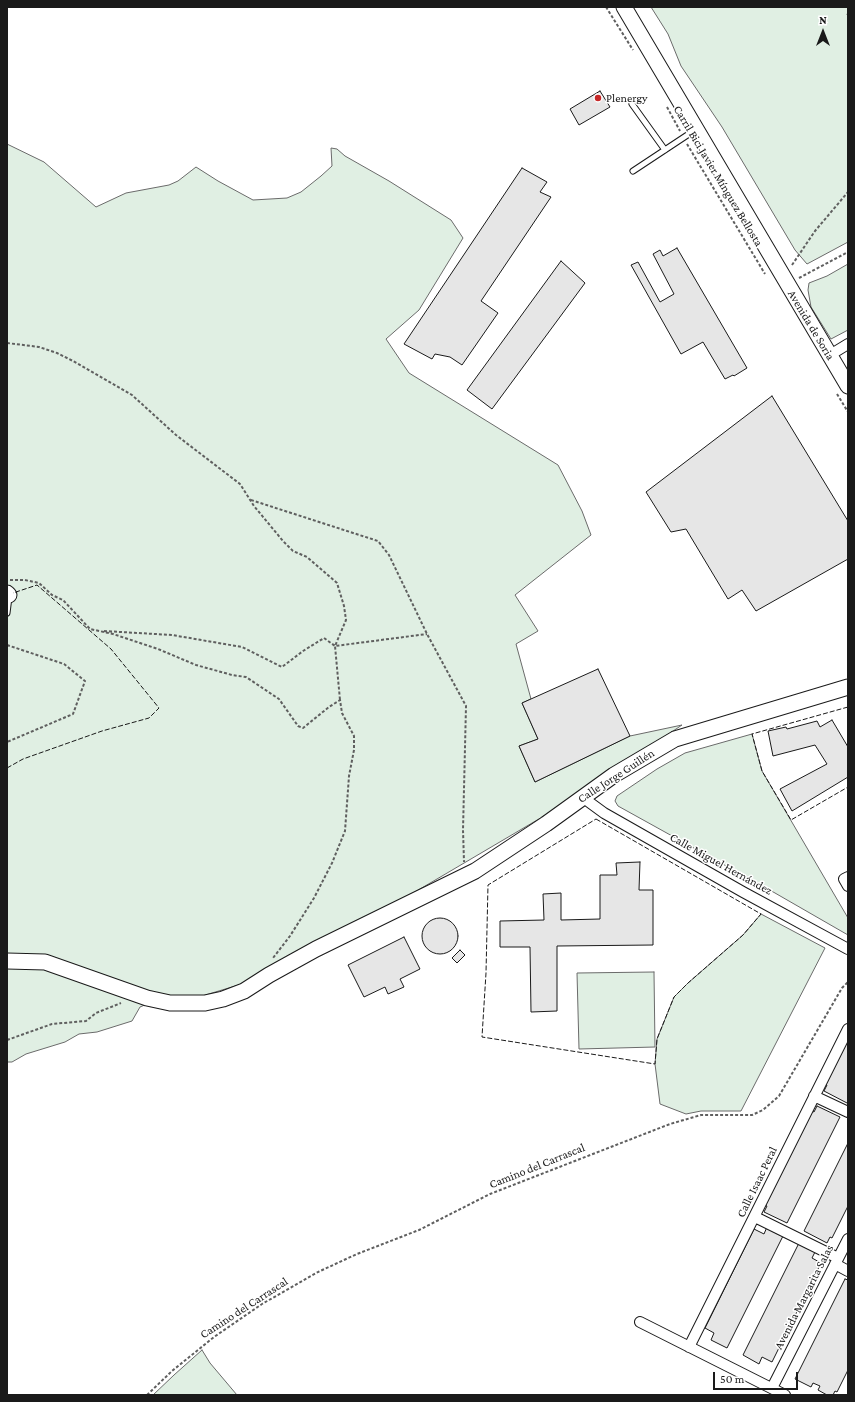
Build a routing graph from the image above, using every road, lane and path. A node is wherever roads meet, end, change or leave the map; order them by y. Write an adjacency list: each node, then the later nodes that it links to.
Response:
1 (606, 7): 3 (path)
2 (624, 7): 6 (street, Avenida de Soria)
3 (637, 55)
4 (632, 104): 7 (lane)
5 (666, 105): 6 (path, Carril Bici Javier Mínguez Bellosta)
6 (689, 133): 7 (lane); 11 (street, Avenida de Soria); 11 (path, Carril Bici Javier Mínguez Bellosta)
7 (665, 150): 8 (lane)
8 (634, 171)
9 (848, 192): 11 (path)
10 (848, 252): 11 (path)
11 (780, 280): 14 (street, Avenida de Soria)
12 (7, 342): 16 (path)
13 (848, 344): 14 (street)
14 (830, 355): 15 (street, Avenida de Soria)
15 (848, 386)
16 (250, 500): 21 (path); 23 (path)
17 (7, 580): 20 (path)
18 (8, 594): 19 (lane)
19 (7, 613)
20 (99, 631): 23 (path); 25 (path)
21 (427, 634): 23 (path); 28 (path)
22 (7, 645): 26 (path)
23 (336, 646): 25 (path)
24 (848, 687): 27 (street, Calle Jorge Guillén)
25 (340, 700): 33 (path)
26 (7, 742)
27 (585, 796): 28 (street, Calle Jorge Guillén); 31 (street, Calle Miguel Hernández)
28 (465, 876): 33 (street, Calle Jorge Guillén)
29 (848, 877): 30 (street)
30 (848, 886)
31 (848, 949)
32 (7, 961): 35 (street, Calle Jorge Guillén)
33 (269, 975): 35 (street, Calle Jorge Guillén)
34 (848, 982): 47 (path, Camino del Carrascal)
35 (135, 993): 37 (path)
36 (848, 1029): 38 (street, Calle Isaac Peral)
37 (7, 1040)
38 (814, 1096): 39 (street); 40 (street, Calle Isaac Peral)
39 (848, 1112)
40 (755, 1216): 42 (street); 45 (street, Calle Isaac Peral)
41 (848, 1239): 42 (street, Avenida Margarita Salas)
42 (837, 1261): 43 (street); 46 (street, Avenida Margarita Salas)
43 (848, 1271)
44 (640, 1322): 45 (street)
45 (689, 1347): 46 (street)
46 (772, 1388): 48 (street)
47 (147, 1395)
48 (785, 1395)

